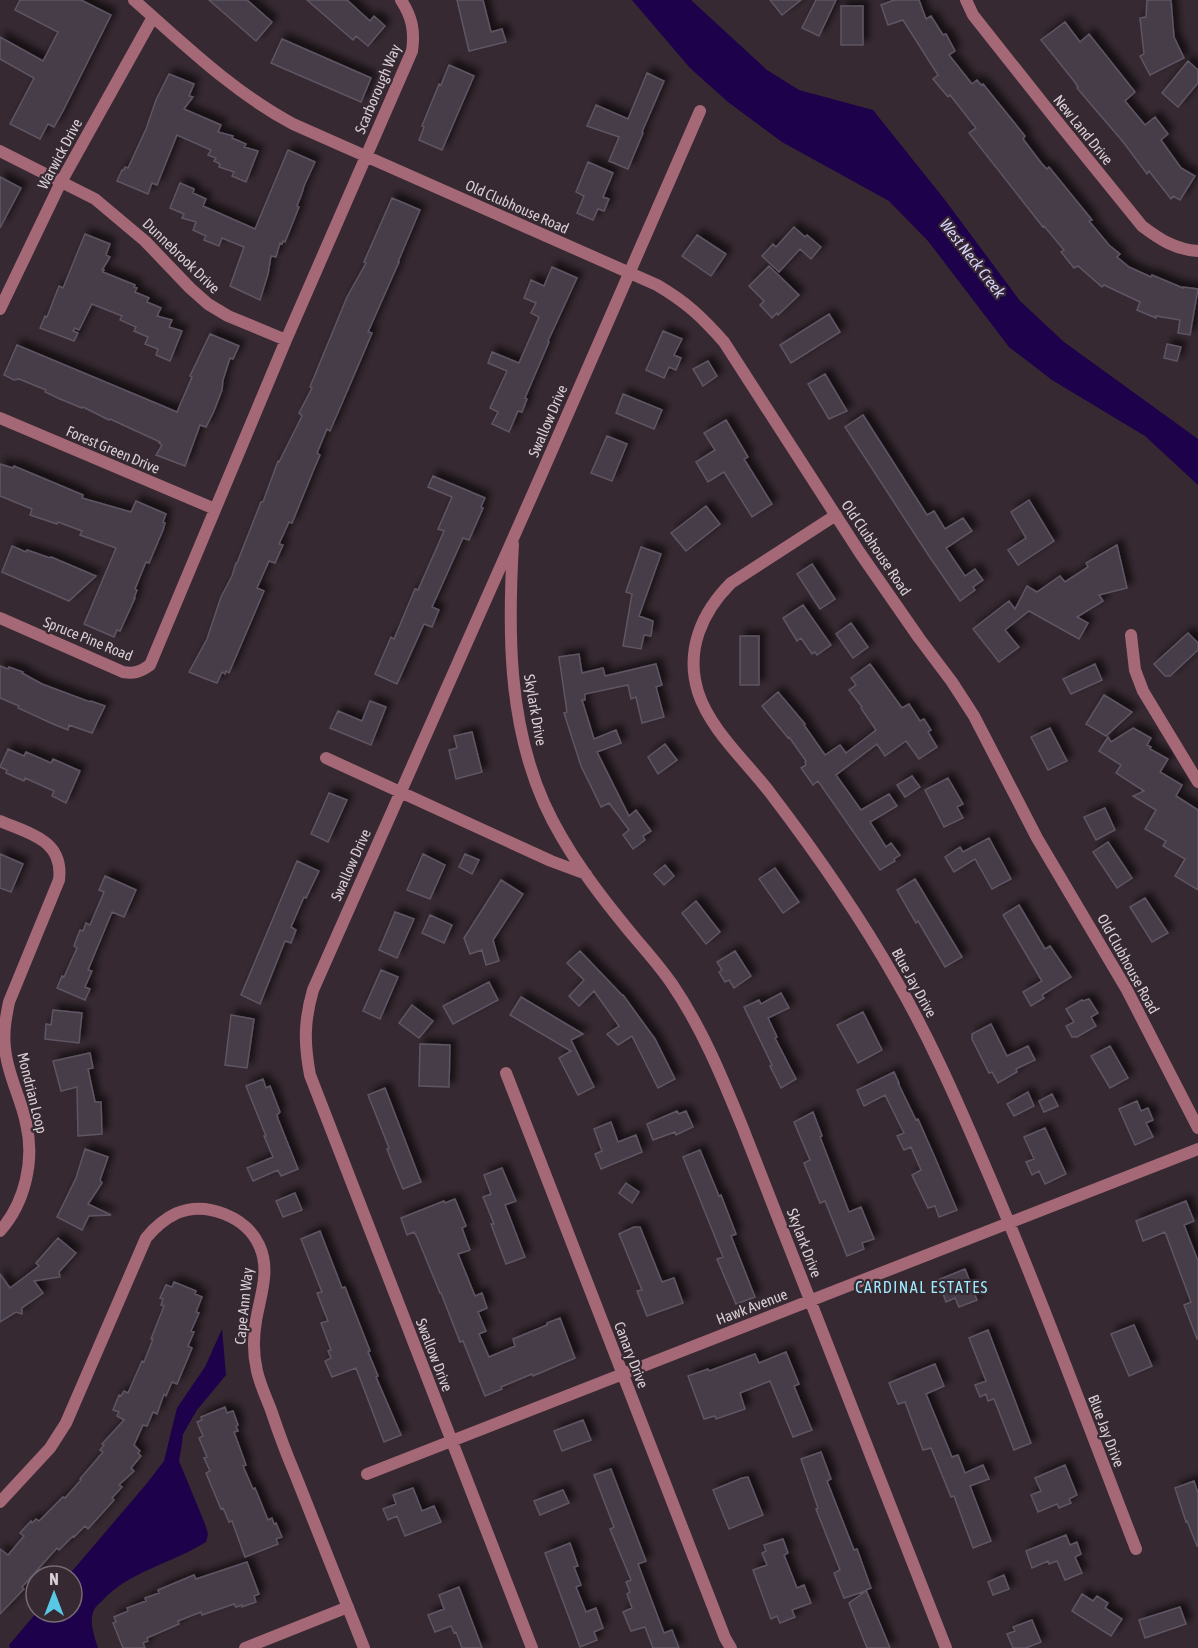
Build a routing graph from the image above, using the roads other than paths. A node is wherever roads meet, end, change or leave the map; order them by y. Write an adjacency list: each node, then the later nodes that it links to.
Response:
1 (134, 0): 4 (street, Old Clubhouse Road)
2 (401, 0): 7 (street, Scarborough Way)
3 (966, 0): 9 (street, New Land Drive)
4 (153, 17): 7 (street, Old Clubhouse Road); 8 (street, Warwick Drive)
5 (700, 111): 10 (street, Swallow Drive)
6 (0, 151): 8 (street, Dunnebrook Drive)
7 (366, 156): 10 (street, Old Clubhouse Road); 12 (street)
8 (61, 182): 11 (street, Warwick Drive); 12 (street, Dunnebrook Drive)
9 (1198, 251)
10 (629, 273): 15 (street, Old Clubhouse Road); 16 (street, Swallow Drive)
11 (0, 309)
12 (286, 340): 14 (street)
13 (0, 418): 14 (street, Forest Green Drive)
14 (215, 509): 17 (street, Spruce Pine Road)
15 (836, 515): 26 (street, Old Clubhouse Road); 28 (street, Blue Jay Drive)
16 (513, 537): 21 (street, Swallow Drive); 23 (street, Skylark Drive)
17 (0, 618)
18 (1131, 635): 20 (street)
19 (326, 758): 21 (street)
20 (1198, 782)
21 (400, 791): 23 (street); 32 (street, Swallow Drive)
22 (0, 821): 24 (street, Mondrian Loop)
23 (586, 874): 30 (street, Skylark Drive)
24 (2, 1029): 29 (street, Mondrian Loop)
25 (506, 1073): 31 (street, Canary Drive)
26 (1198, 1128)
27 (1198, 1149): 28 (street, Hawk Avenue)
28 (1010, 1223): 30 (street, Hawk Avenue); 35 (street, Blue Jay Drive)
29 (0, 1231)
30 (811, 1301): 31 (street, Hawk Avenue); 41 (street, Skylark Drive)
31 (622, 1374): 32 (street, Hawk Avenue); 40 (street, Canary Drive)
32 (451, 1441): 33 (street, Hawk Avenue); 39 (street, Swallow Drive)
33 (367, 1474)
34 (0, 1502): 36 (street, Cape Ann Way)
35 (1136, 1549)
36 (348, 1607): 37 (street); 38 (street, Cape Ann Way)
37 (245, 1648)
38 (364, 1648)
39 (532, 1648)
40 (730, 1648)
41 (946, 1648)

